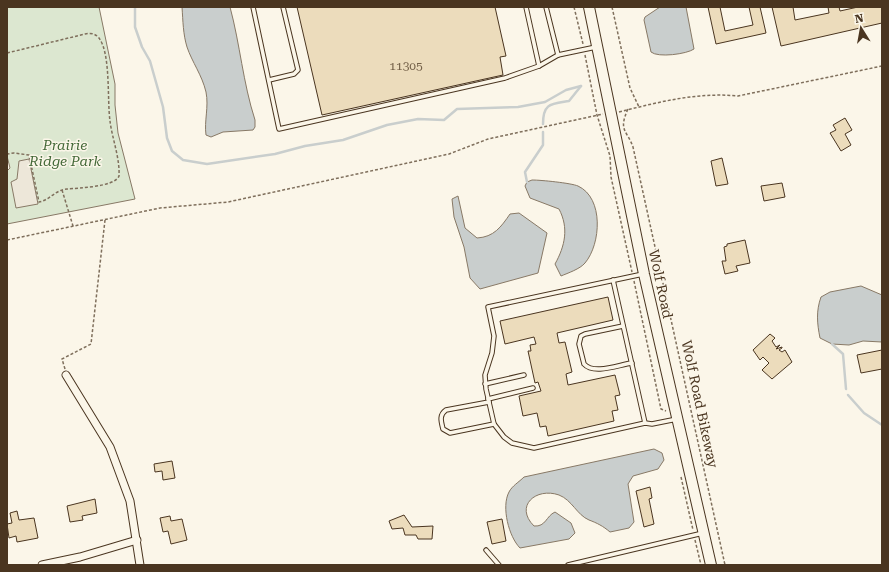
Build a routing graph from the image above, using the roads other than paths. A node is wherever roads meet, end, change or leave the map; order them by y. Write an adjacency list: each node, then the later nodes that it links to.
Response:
1 (252, 7): 9 (lane)
2 (284, 7): 9 (lane)
3 (526, 7): 8 (lane)
4 (546, 7): 7 (lane)
5 (589, 7): 6 (main road, Wolf Road)
6 (597, 47): 7 (lane); 10 (main road, Wolf Road)
7 (558, 55): 8 (lane)
8 (539, 66): 9 (lane)
9 (269, 80)
10 (644, 274): 11 (lane); 19 (main road, Wolf Road)
11 (613, 280): 12 (lane); 16 (lane)
12 (624, 326): 13 (lane); 13 (lane)
13 (632, 363): 21 (lane)
14 (66, 375): 23 (street)
15 (524, 375): 16 (lane)
16 (485, 384): 18 (lane)
17 (533, 388): 18 (lane)
18 (488, 400): 20 (lane); 20 (lane)
19 (673, 420): 21 (lane); 22 (main road, Wolf Road)
20 (494, 424): 21 (lane)
21 (645, 424)
22 (698, 534): 28 (lane); 29 (main road, Wolf Road)
23 (137, 540): 25 (street); 26 (street)
24 (486, 550): 27 (lane)
25 (42, 565)
26 (140, 565)
27 (499, 565)
28 (568, 565)
29 (711, 565)

